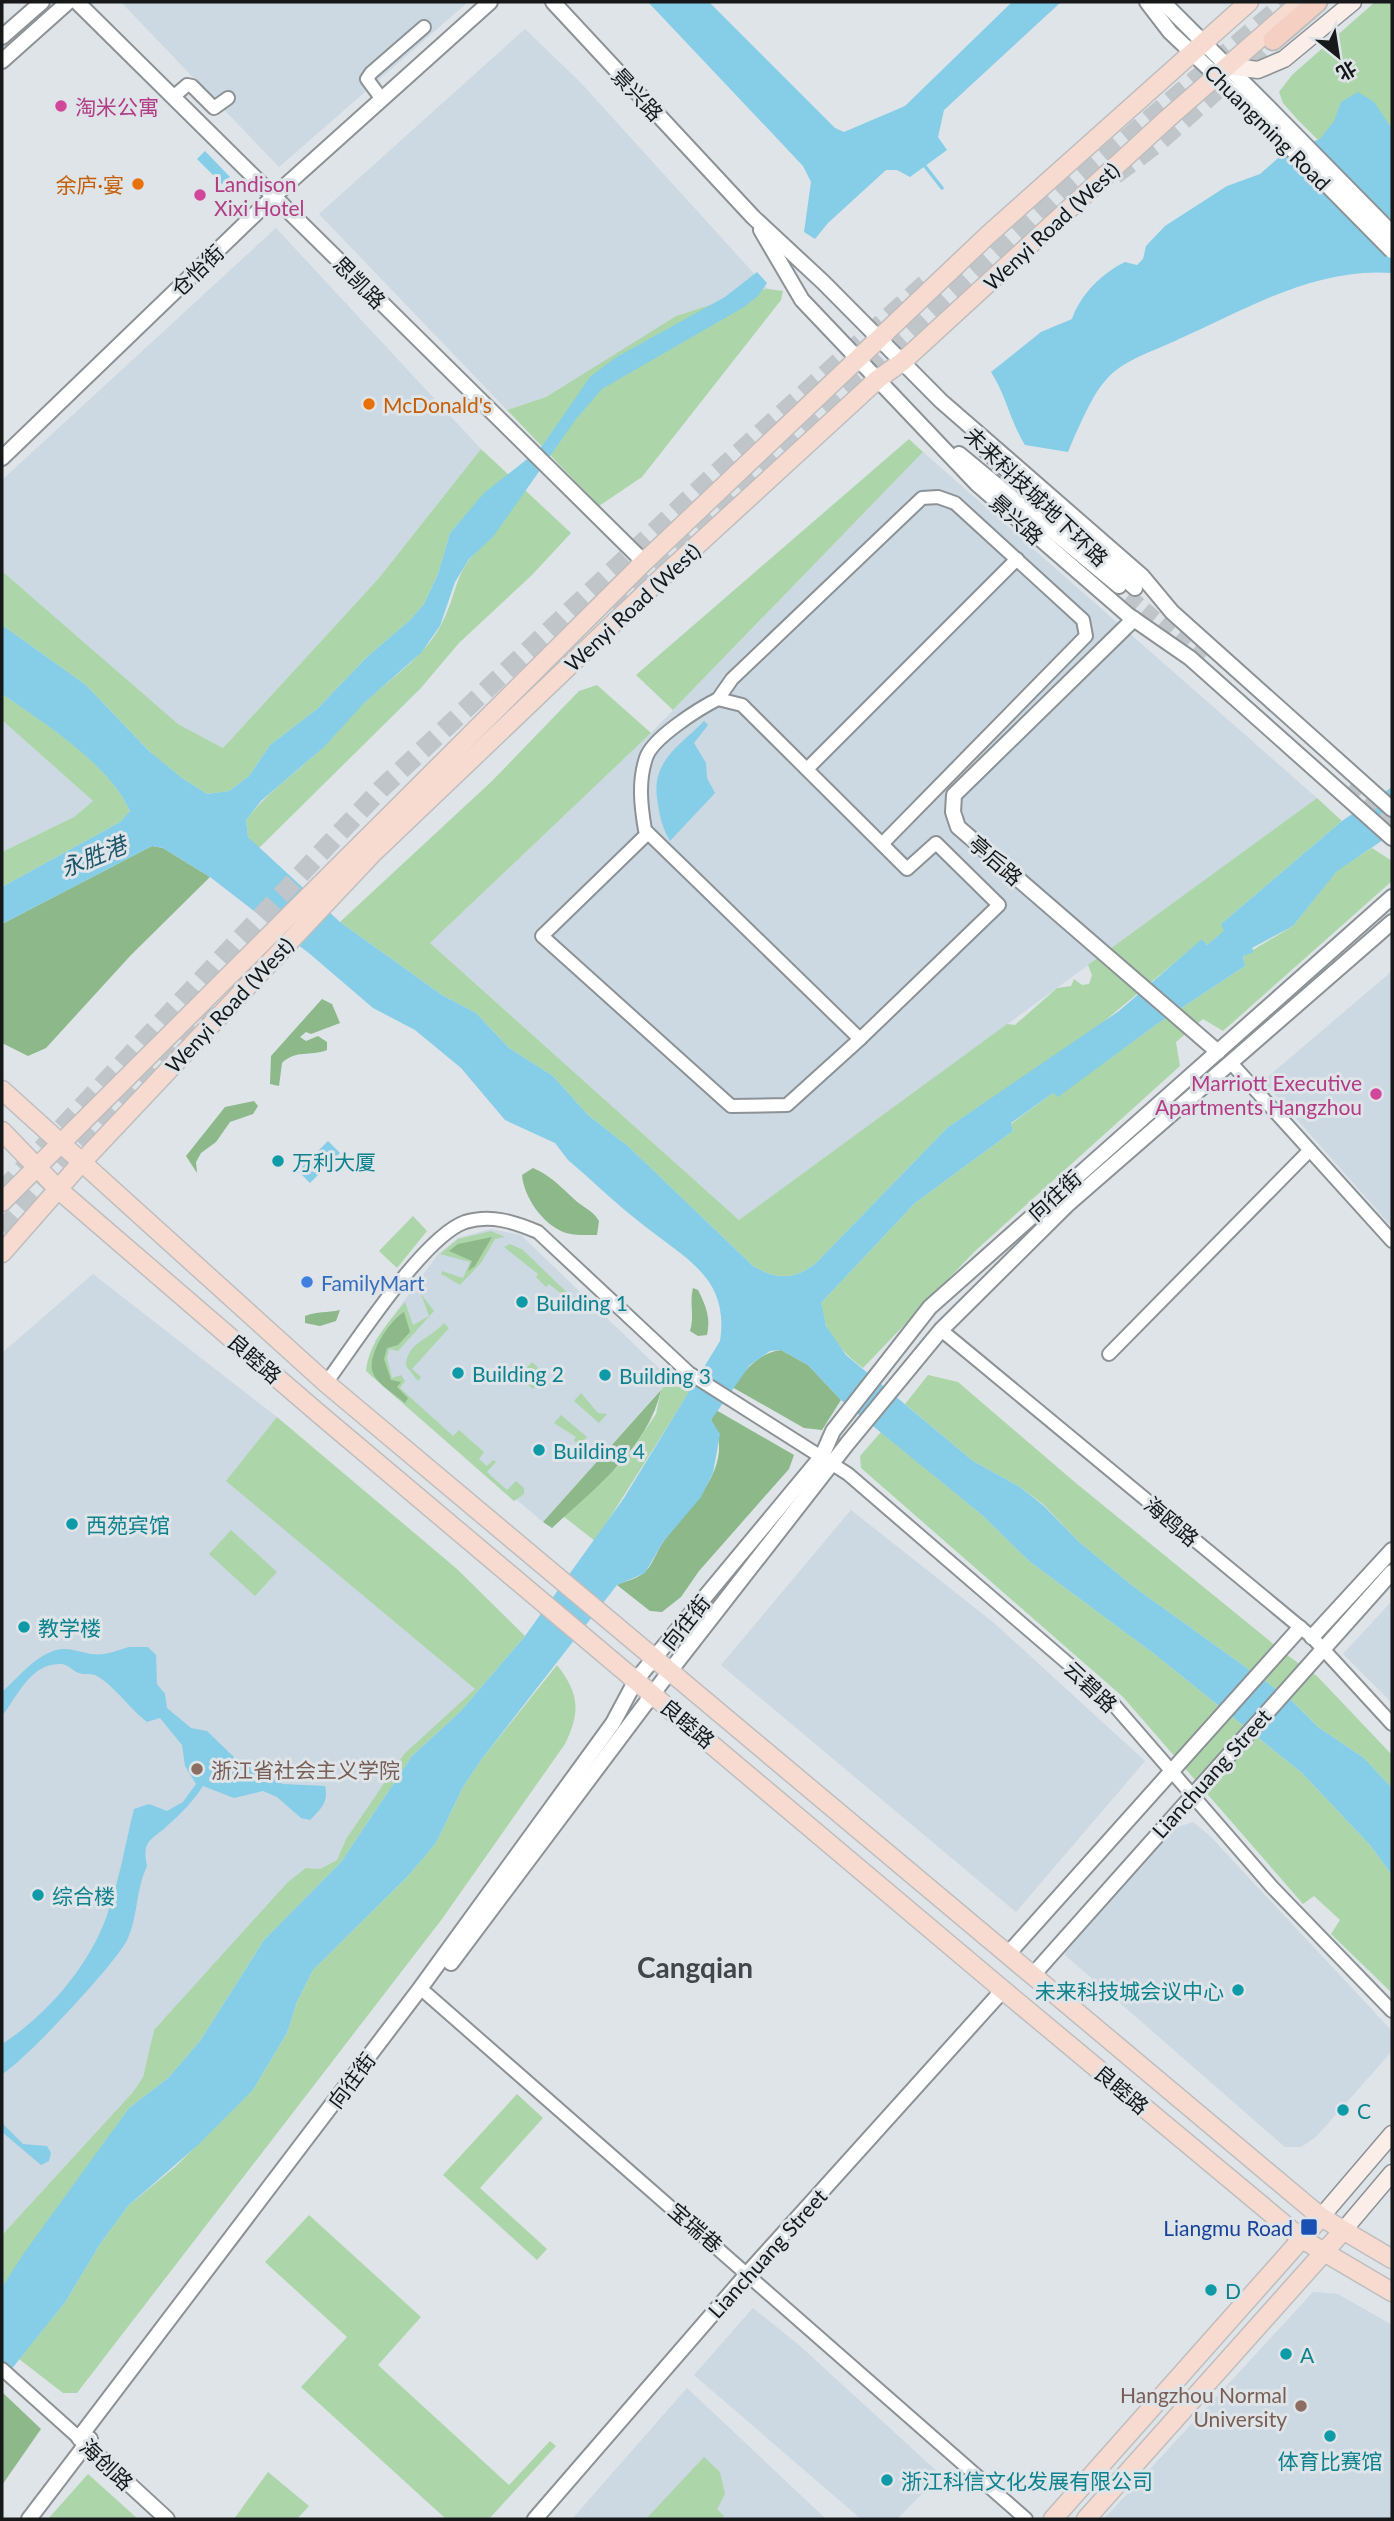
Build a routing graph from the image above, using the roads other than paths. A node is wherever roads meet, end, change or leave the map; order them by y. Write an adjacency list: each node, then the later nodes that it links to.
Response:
1 (42, 2): 13 (street)
2 (68, 2): 16 (street)
3 (77, 2): 18 (street, 思凯路)
4 (490, 2): 20 (street, 仓怡街)
5 (553, 2): 23 (street, 景兴路)
6 (1147, 2): 15 (street, Chuangming Road)
7 (1163, 2): 15 (street, Chuangming Road)
8 (1249, 2): 15 (main road, Wenyi Road (West))
9 (1301, 2): 17 (main road, Wenyi Road (West))
10 (1317, 2): 14 (highway)
11 (1353, 2): 17 (main road)
12 (424, 26): 20 (street)
13 (2, 37)
14 (1273, 40)
15 (1197, 48): 17 (street, Chuangming Road); 26 (main road, Wenyi Road (West))
16 (2, 61)
17 (1222, 71): 21 (street, Chuangming Road); 28 (main road, Wenyi Road (West))
18 (173, 97): 19 (street); 22 (street, 思凯路)
19 (228, 98)
20 (381, 98): 22 (street, 仓怡街)
21 (1265, 109): 24 (street, Chuangming Road, bridge); 25 (street, Chuangming Road, bridge)
22 (274, 196): 32 (street, 仓怡街); 34 (street, 思凯路)
23 (753, 217): 26 (street, 景兴路); 27 (street, 景兴路)
24 (1392, 233)
25 (1392, 251)
26 (879, 339): 27 (main road, Wenyi Road (West)); 28 (street, 景兴路)
27 (858, 358): 29 (street, 景兴路); 34 (main road, Wenyi Road (West))
28 (902, 362): 29 (main road, Wenyi Road (West)); 30 (street, 景兴路)
29 (878, 379): 31 (street, 景兴路); 42 (main road, Wenyi Road (West))
30 (941, 401): 31 (street, 未来科技城地下环路); 38 (street, 景兴路)
31 (922, 425): 35 (street, 景兴路)
32 (2, 458)
33 (1017, 559): 36 (street); 37 (street); 41 (street)
34 (643, 562): 42 (main road, Wenyi Road (West))
35 (1134, 619): 40 (street, 景兴路); 47 (street, 亭后路)
36 (718, 699): 37 (street); 39 (street)
37 (807, 769): 41 (street)
38 (1392, 809)
39 (648, 833): 46 (street); 46 (street)
40 (1392, 838)
41 (882, 844): 46 (street)
42 (331, 887): 45 (main road, Wenyi Road (West))
43 (1392, 897): 47 (street, 向往街)
44 (1392, 922): 48 (street, 向往街)
45 (273, 945): 51 (main road, Wenyi Road (West)); 53 (main road, Wenyi Road (West))
46 (860, 1039)
47 (1218, 1052): 62 (street, 向往街)
48 (1231, 1064): 52 (street); 59 (street, 向往街)
49 (2, 1090): 51 (main road, 良睦路)
50 (2, 1131): 54 (main road, 良睦路)
51 (58, 1143): 53 (main road, 良睦路); 54 (main road, Wenyi Road (West))
52 (1309, 1151): 57 (street); 60 (street)
53 (81, 1163): 55 (main road, Wenyi Road (West)); 61 (main road, 良睦路)
54 (36, 1166): 55 (main road, 良睦路); 56 (main road, Wenyi Road (West))
55 (59, 1190): 58 (main road, Wenyi Road (West)); 69 (main road, 良睦路)
56 (2, 1202)
57 (1392, 1241)
58 (2, 1253)
59 (940, 1330): 62 (street, 向往街); 65 (street, 海鸥路)
60 (1109, 1354)
61 (326, 1383): 62 (street, 云碧路); 67 (main road, 良睦路)
62 (827, 1459): 67 (street, 向往街); 68 (street, 向往街); 72 (street, 云碧路)
63 (1392, 1550): 66 (street, Lianchuang Street)
64 (1392, 1572): 66 (street, Lianchuang Street)
65 (1300, 1628): 66 (street, 海鸥路); 72 (street, Lianchuang Street)
66 (1317, 1643): 71 (street, 海鸥路); 73 (street, Lianchuang Street)
67 (655, 1659): 68 (main road, 良睦路); 69 (street, 向往街)
68 (670, 1671): 70 (street, 向往街); 74 (main road, 良睦路)
69 (636, 1680): 70 (main road, 良睦路); 89 (street, 向往街)
70 (653, 1694): 76 (main road, 良睦路); 77 (street, 向往街)
71 (1392, 1724)
72 (1172, 1771): 73 (street, 云碧路); 74 (street, Lianchuang Street)
73 (1192, 1795): 75 (street, Lianchuang Street); 78 (street, 云碧路)
74 (1007, 1955): 75 (main road, 良睦路)
75 (1032, 1976): 81 (main road, 良睦路)
76 (1003, 1990): 83 (main road, 良睦路); 86 (street, Lianchuang Street)
77 (427, 1994): 86 (street, 宝瑞巷); 89 (street, 向往街)
78 (1392, 2011)
79 (1392, 2134): 81 (main road)
80 (1392, 2173): 82 (main road)
81 (1321, 2217): 82 (main road, 良睦路); 83 (main road)
82 (1342, 2232): 84 (main road); 85 (main road, 良睦路)
83 (1303, 2239): 84 (main road, 良睦路); 94 (main road)
84 (1325, 2255): 87 (main road, 良睦路); 95 (main road)
85 (1392, 2259)
86 (748, 2273): 92 (street, Lianchuang Street); 93 (street, 宝瑞巷)
87 (1392, 2292)
88 (2, 2369): 89 (street, 海创路)
89 (82, 2441): 90 (street, 向往街); 91 (street, 海创路)
90 (29, 2519)
91 (167, 2519)
92 (535, 2519)
93 (1026, 2519)
94 (1053, 2519)
95 (1086, 2519)

